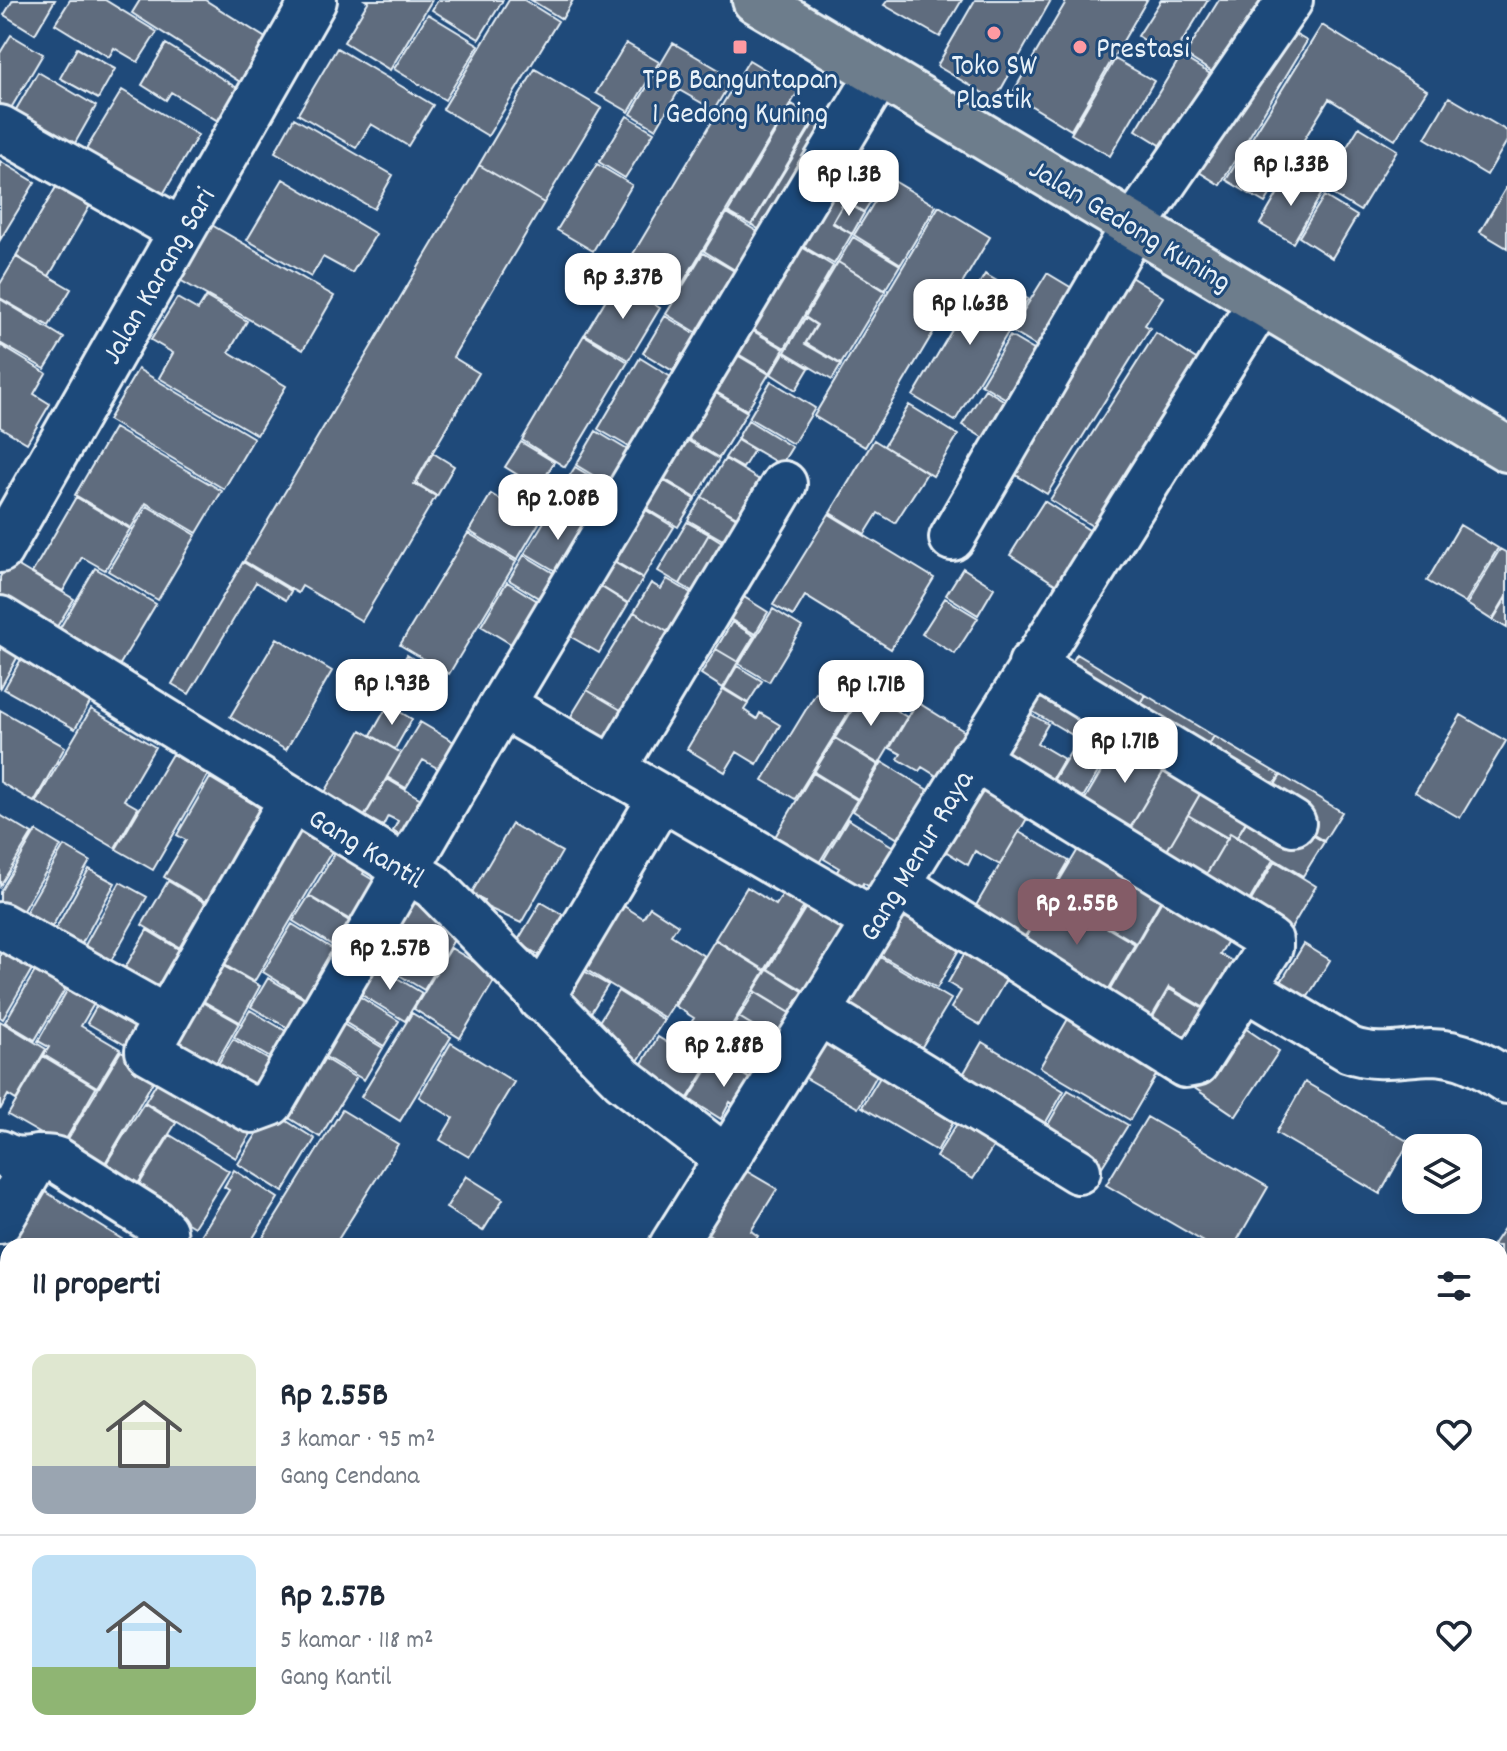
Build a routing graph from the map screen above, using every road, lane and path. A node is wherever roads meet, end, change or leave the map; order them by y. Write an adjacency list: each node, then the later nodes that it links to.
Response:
1 (755, 0): 4 (main road, Jalan Gedong Kuning)
2 (1290, 0): 6 (street)
3 (299, 5): 7 (street, Jalan Karang Sari)
4 (879, 74): 6 (main road, Jalan Gedong Kuning); 15 (street)
5 (0, 128): 7 (street)
6 (1134, 226): 8 (main road, Jalan Gedong Kuning); 11 (street)
7 (182, 231): 12 (street, Jalan Karang Sari)
8 (1261, 302): 9 (main road, Jalan Gedong Kuning); 14 (street, Gang Menur Raya)
9 (1507, 449)
10 (784, 484): 17 (street)
11 (952, 538)
12 (0, 550)
13 (0, 619): 19 (street, Gang Kantil)
14 (1031, 664): 16 (street, Gang Menur Raya); 20 (street)
15 (502, 705): 17 (street); 21 (street)
16 (973, 758): 22 (street, Gang Menur Raya); 25 (street)
17 (613, 769): 18 (street)
18 (661, 798): 23 (street); 26 (street)
19 (291, 801): 21 (street, Gang Kantil); 28 (street)
20 (1293, 823)
21 (408, 870): 26 (street, Gang Kantil); 28 (street)
22 (899, 885): 23 (street, Gang Menur Raya); 25 (street)
23 (876, 922): 27 (street, Gang Menur Raya)
24 (0, 925): 28 (street)
25 (1246, 988): 29 (street)
26 (541, 999): 31 (street, Gang Kantil)
27 (820, 1013): 31 (street, Gang Menur Raya); 32 (street)
28 (166, 1018)
29 (1507, 1081)
30 (19, 1155): 33 (street); 34 (street)
31 (727, 1159): 35 (street, Gang Menur Raya)
32 (1078, 1171)
33 (0, 1221)
34 (165, 1238)
35 (677, 1238)

